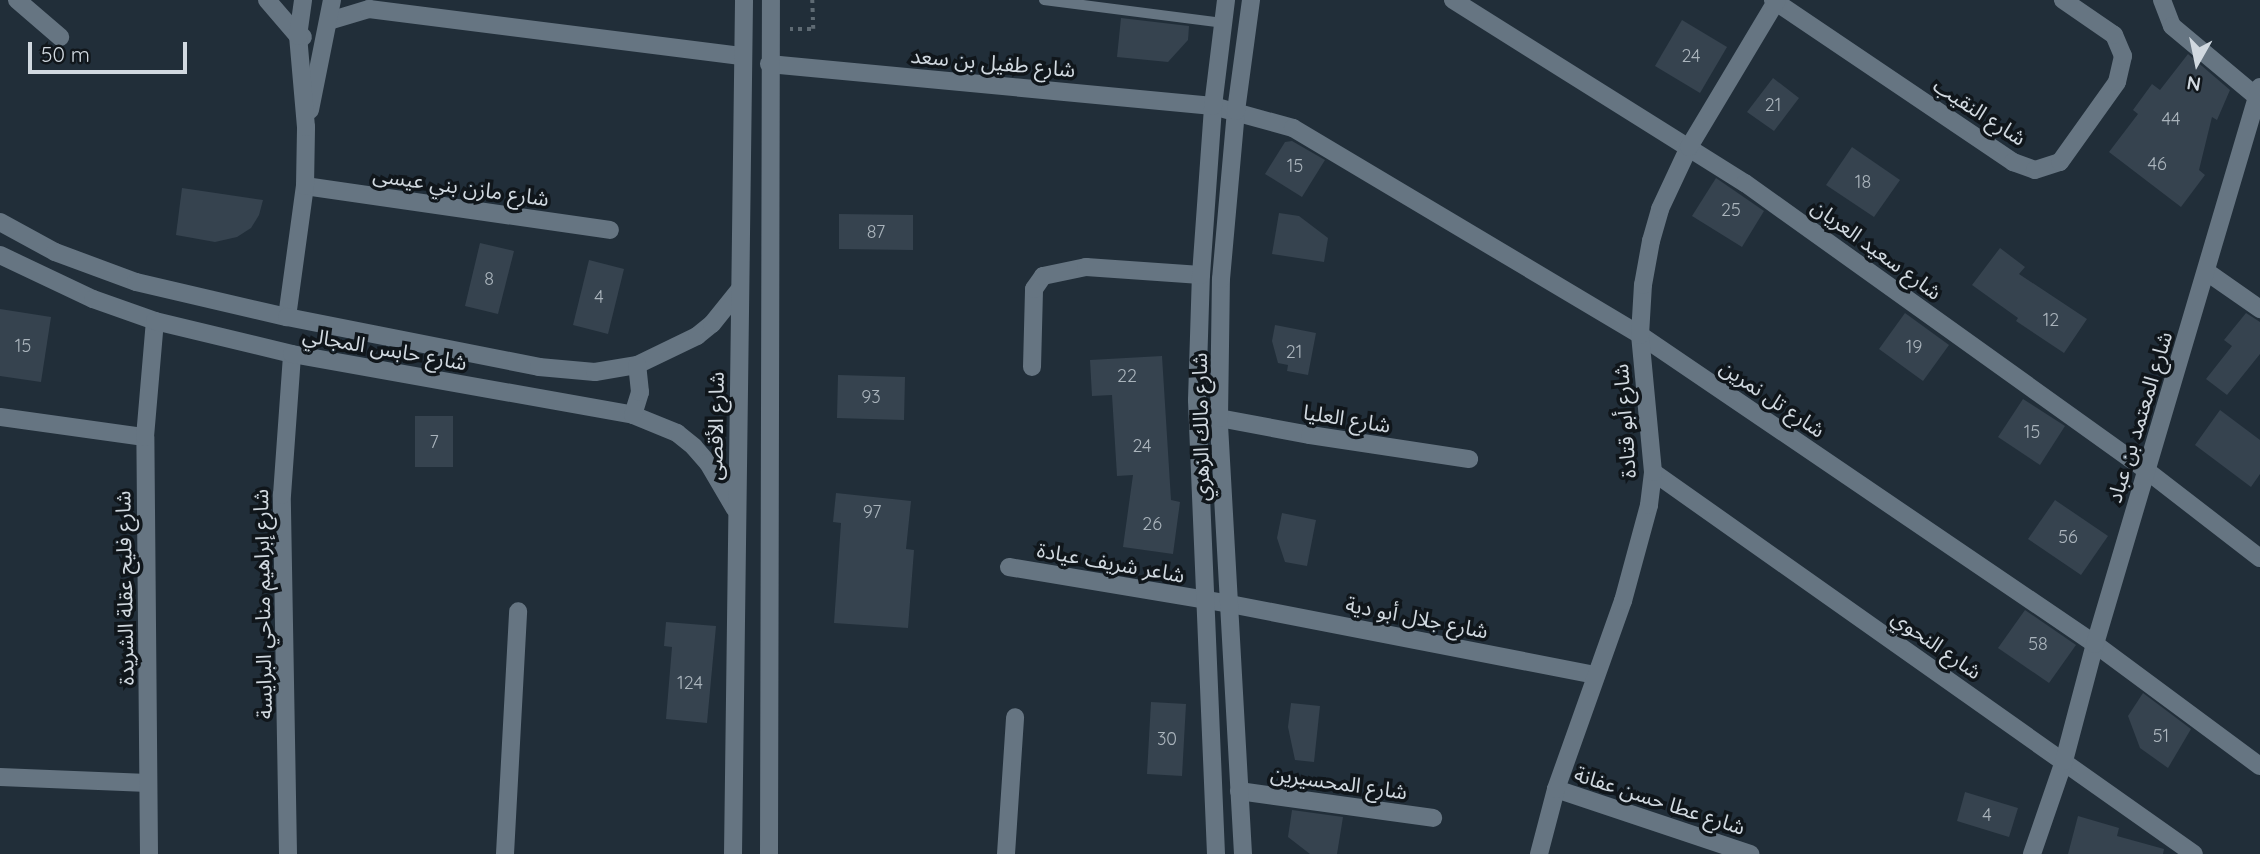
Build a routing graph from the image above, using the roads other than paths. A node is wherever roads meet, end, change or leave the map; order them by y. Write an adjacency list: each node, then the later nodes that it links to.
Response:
1 (17, 0): 18 (street)
2 (267, 0): 17 (street)
3 (303, 0): 17 (street)
4 (332, 0): 15 (street)
5 (744, 0): 20 (street, شارع الأقصى)
6 (771, 0): 21 (street)
7 (1044, 0): 16 (lane)
8 (1226, 0): 16 (street, شارع مالك الزهري)
9 (1251, 0): 24 (street, شارع مالك الزهري)
10 (1453, 0): 26 (street, شارع سعيد العريان)
11 (2063, 0): 13 (street, شارع النقيب)
12 (2162, 0): 22 (street)
13 (1776, 1): 26 (street, شارع أبو قتادة)
14 (363, 4): 15 (street); 20 (street)
15 (329, 21): 19 (street)
16 (1223, 23): 23 (street, شارع مالك الزهري)
17 (298, 36): 19 (street); 25 (street)
18 (60, 37)
19 (325, 42): 25 (street)
20 (743, 55): 33 (street, شارع الأقصى)
21 (769, 64): 23 (street, شارع طفيل بن سعد); 68 (street)
22 (2259, 94): 31 (street, شارع المعتمد بن عباد)
23 (1213, 106): 24 (street, شارع طفيل بن سعد); 32 (street, شارع مالك الزهري)
24 (1236, 111): 37 (street, شارع تل نمرين); 43 (street, شارع مالك الزهري)
25 (306, 127): 27 (street)
26 (1689, 147): 37 (street, شارع أبو قتادة); 46 (street, شارع سعيد العريان)
27 (305, 186): 29 (street, شارع مازن بني عيسى); 35 (street)
28 (0, 222): 35 (street, شارع حابس المجالي)
29 (610, 230)
30 (0, 255): 36 (street, شارع حابس المجالي)
31 (2207, 272): 34 (street); 46 (street, شارع المعتمد بن عباد)
32 (1201, 275): 40 (street); 51 (street, شارع مالك الزهري)
33 (740, 289): 39 (street, شارع حابس المجالي); 48 (street, شارع الأقصى)
34 (2260, 309)
35 (287, 317): 39 (street, شارع حابس المجالي)
36 (155, 321): 38 (street, شارع حابس المجالي); 44 (street, شارع فليح عقلة الشريدة)
37 (1640, 335): 47 (street, شارع أبو قتادة); 54 (street, شارع تل نمرين)
38 (292, 354): 41 (street, شارع حابس المجالي); 65 (street, شارع إبراهيم مناحي البرايسة)
39 (637, 365): 41 (street)
40 (1032, 367)
41 (633, 415): 48 (street, شارع حابس المجالي)
42 (0, 416): 44 (street)
43 (1219, 418): 45 (street, شارع العليا); 52 (street, شارع مالك الزهري)
44 (145, 437): 60 (street, شارع فليح عقلة الشريدة)
45 (1469, 459)
46 (2146, 470): 49 (street, شارع سعيد العريان); 54 (street, شارع المعتمد بن عباد)
47 (1653, 472): 55 (street, شارع أبو قتادة); 57 (street, شارع النحوي)
48 (736, 509): 67 (street, شارع الأقصى)
49 (2260, 558)
50 (1009, 567): 51 (street, شاعر شريف عيادة)
51 (1205, 601): 52 (street, شاعر شريف عيادة); 70 (street, شارع مالك الزهري)
52 (1230, 604): 55 (street, شارع جلال أبو دية); 62 (street, شارع مالك الزهري)
53 (518, 611): 66 (street)
54 (2095, 644): 57 (street, شارع المعتمد بن عباد); 58 (street, شارع تل نمرين)
55 (1595, 675): 61 (street, شارع أبو قتادة)
56 (1014, 717): 69 (street)
57 (2064, 761): 74 (street, شارع المعتمد بن عباد); 75 (street, شارع النحوي)
58 (2260, 766)
59 (0, 777): 60 (street)
60 (148, 783): 64 (street, شارع فليح عقلة الشريدة)
61 (1556, 789): 72 (street, شارع أبو قتادة); 73 (street, شارع عطا حسن عفانة)
62 (1239, 791): 63 (street, شارع المحسيرين); 71 (street, شارع مالك الزهري)
63 (1433, 818)
64 (149, 854)
65 (288, 854)
66 (505, 854)
67 (733, 854)
68 (769, 854)
69 (1006, 854)
70 (1216, 854)
71 (1243, 854)
72 (1539, 854)
73 (1750, 854)
74 (2032, 854)
75 (2194, 854)

